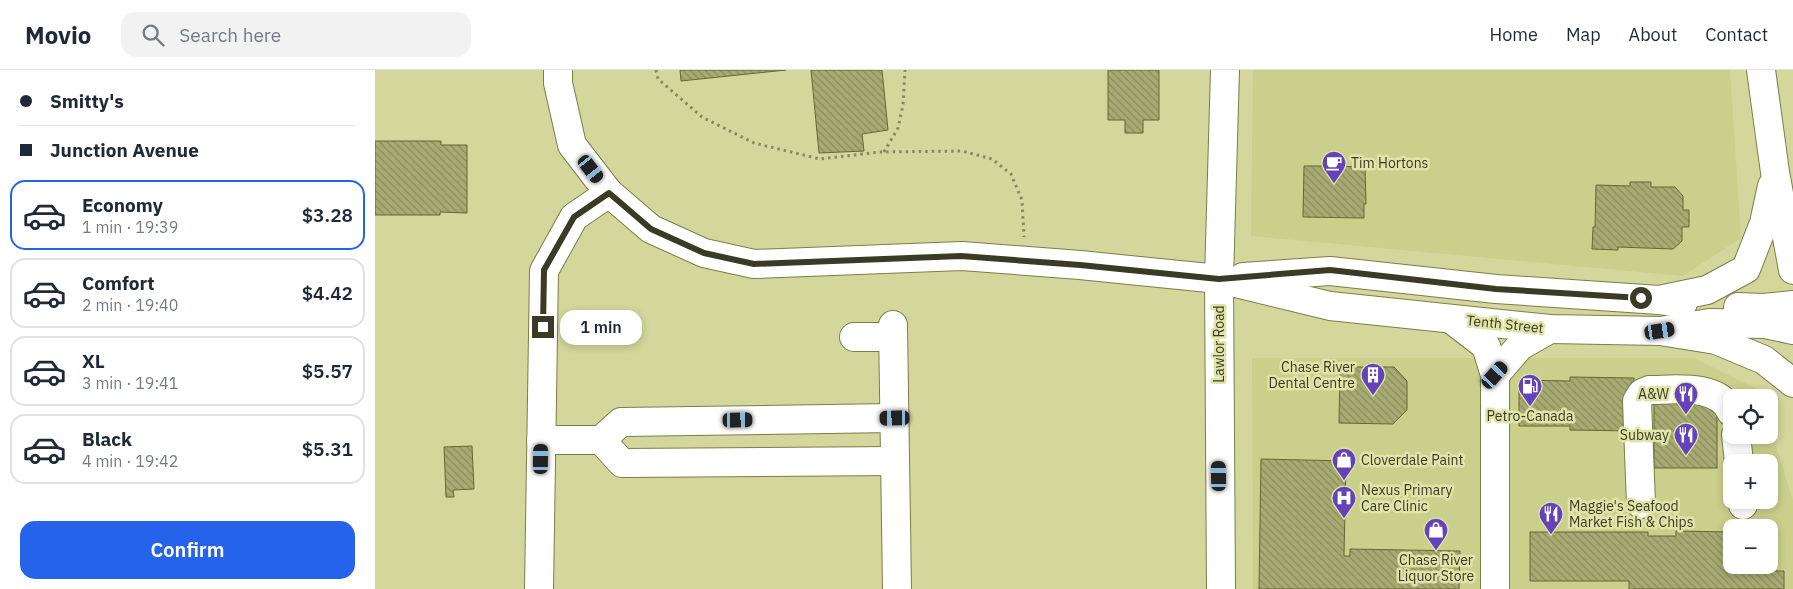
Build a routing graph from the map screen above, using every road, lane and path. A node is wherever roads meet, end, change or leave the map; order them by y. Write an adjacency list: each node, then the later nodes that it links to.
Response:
1 (558, 70): 8 (main road, Tenth Street)
2 (655, 70): 6 (path)
3 (905, 70): 6 (path)
4 (1225, 70): 11 (main road, Lawlor Road)
5 (1761, 70): 7 (main road)
6 (884, 152): 9 (path)
7 (1775, 172): 10 (main road); 12 (main road)
8 (609, 193): 9 (main road, Tenth Street); 23 (main road)
9 (1026, 261): 11 (main road, Tenth Street)
10 (1793, 270)
11 (1219, 279): 12 (main road, Tenth Street); 14 (main road, Tenth Street); 29 (main road, Lawlor Road)
12 (1659, 300): 13 (main road, Tenth Street)
13 (1793, 305)
14 (1451, 319): 15 (main road, Tenth Street); 19 (main road)
15 (1550, 329): 17 (main road, Tenth Street); 19 (main road)
16 (1793, 330): 17 (main road, Tenth Street)
17 (1660, 331): 20 (main road)
18 (854, 337): 22 (main road)
19 (1495, 375): 30 (main road)
20 (1793, 383)
21 (1723, 401): 26 (main road)
22 (895, 418): 24 (main road); 25 (main road)
23 (541, 440): 24 (main road); 27 (main road)
24 (601, 440): 25 (main road)
25 (895, 461): 28 (main road)
26 (1641, 504)
27 (539, 589)
28 (897, 589)
29 (1221, 589)
30 (1495, 589)

